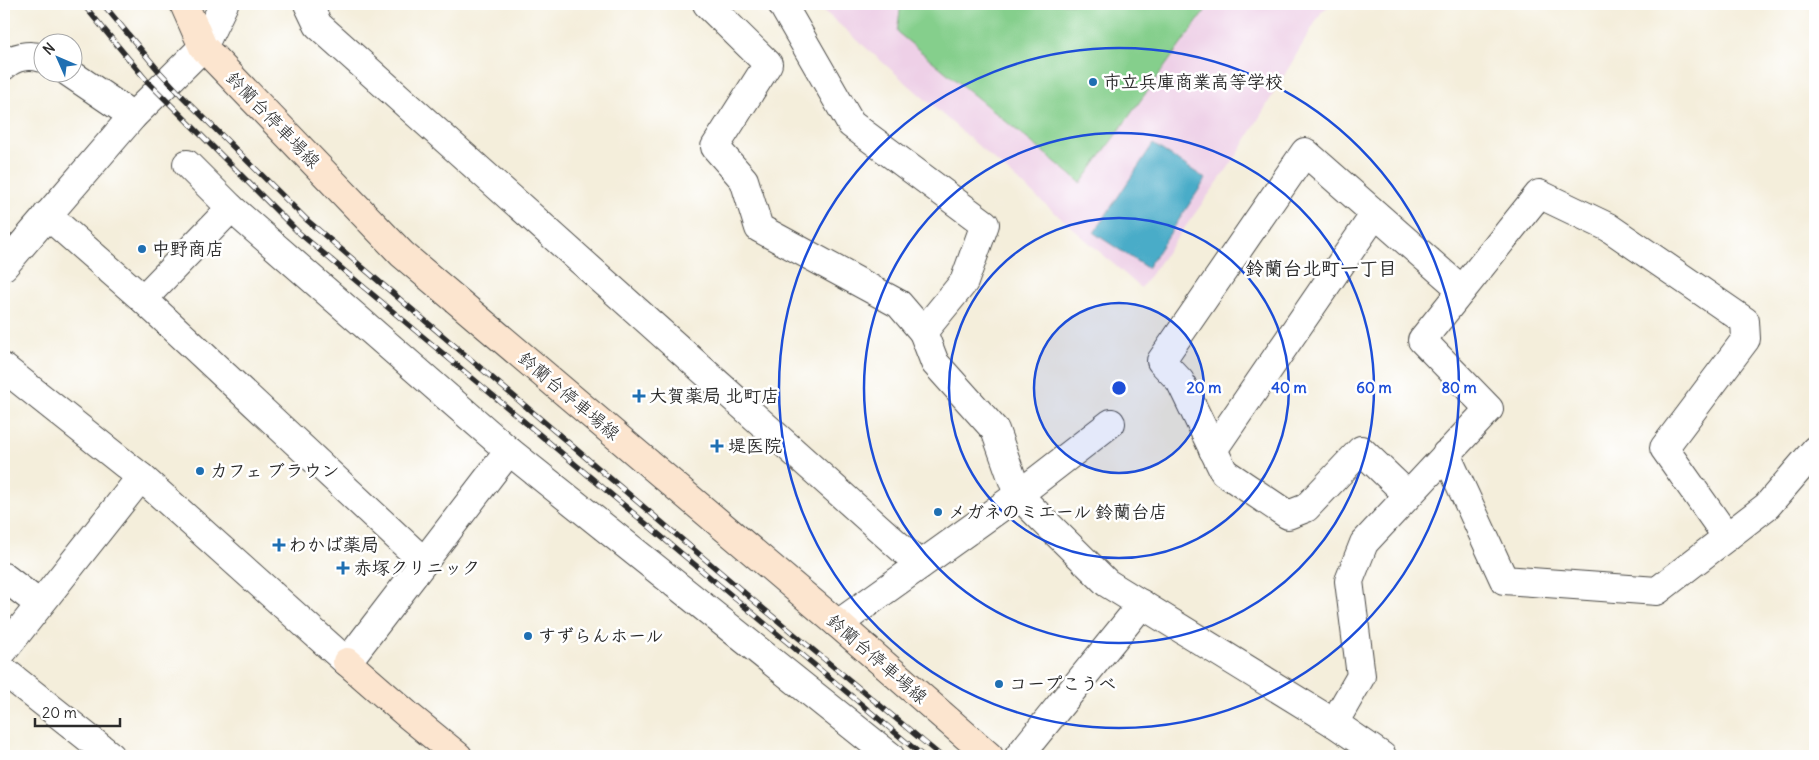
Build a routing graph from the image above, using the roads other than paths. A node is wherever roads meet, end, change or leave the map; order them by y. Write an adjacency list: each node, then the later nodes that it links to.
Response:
1 (184, 4): 6 (main road, 鈴蘭台停車場線)
2 (224, 4): 6 (street)
3 (308, 4): 30 (street)
4 (707, 4): 18 (street)
5 (782, 4): 18 (street)
6 (203, 47): 10 (street); 34 (main road, 鈴蘭台停車場線)
7 (32, 55): 8 (street)
8 (4, 66)
9 (82, 81): 10 (street)
10 (133, 116): 14 (street)
11 (186, 164): 12 (street)
12 (231, 208): 17 (street); 23 (street)
13 (1375, 214): 16 (street); 21 (street); 21 (street)
14 (47, 215): 15 (street); 17 (street)
15 (4, 266)
16 (1462, 290): 24 (street); 28 (street)
17 (144, 299): 29 (street)
18 (923, 332): 26 (street)
19 (4, 368): 25 (street)
20 (1111, 423): 26 (street)
21 (1214, 450): 27 (street)
22 (1815, 450): 28 (street)
23 (510, 451): 29 (street); 41 (street)
24 (1446, 454): 27 (street); 28 (street)
25 (141, 477): 32 (street); 36 (street)
26 (1018, 495): 30 (street); 33 (street)
27 (1408, 495): 38 (street)
28 (1727, 537)
29 (424, 562): 36 (street)
30 (920, 565): 34 (street)
31 (4, 577): 32 (street)
32 (39, 604): 35 (street)
33 (1142, 604): 38 (street); 43 (street)
34 (838, 624): 42 (main road, 鈴蘭台停車場線)
35 (4, 650)
36 (347, 662): 40 (main road)
37 (4, 671): 39 (street)
38 (1334, 723): 44 (street)
39 (111, 756)
40 (458, 756)
41 (890, 756)
42 (989, 756)
43 (1019, 756)
44 (1382, 756)

